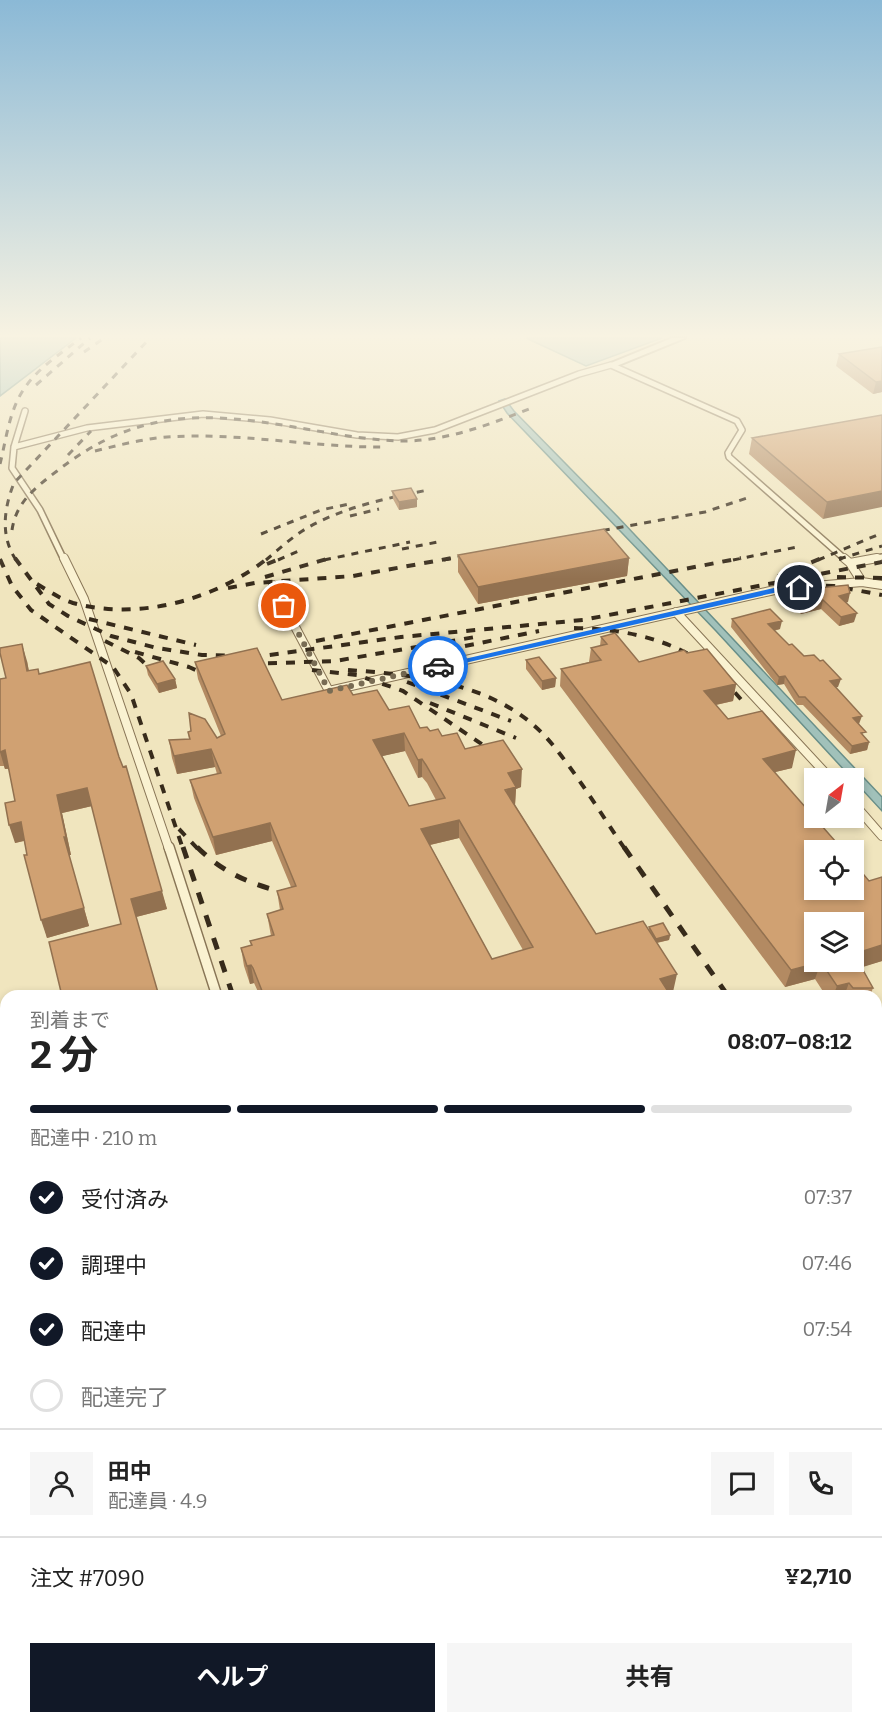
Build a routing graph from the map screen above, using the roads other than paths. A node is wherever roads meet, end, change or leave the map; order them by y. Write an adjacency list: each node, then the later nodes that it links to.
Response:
1 (23, 418): 6 (lane)
2 (166, 418): 6 (lane)
3 (252, 418): 4 (lane)
4 (465, 418)
5 (732, 418): 8 (lane)
6 (14, 447): 16 (lane)
7 (882, 557): 8 (lane)
8 (850, 563): 9 (lane)
9 (862, 582): 11 (lane); 12 (lane)
10 (273, 585): 12 (lane)
11 (882, 585)
12 (676, 612): 13 (lane)
13 (821, 768)
14 (864, 815): 15 (lane)
15 (882, 836)
16 (215, 990)

